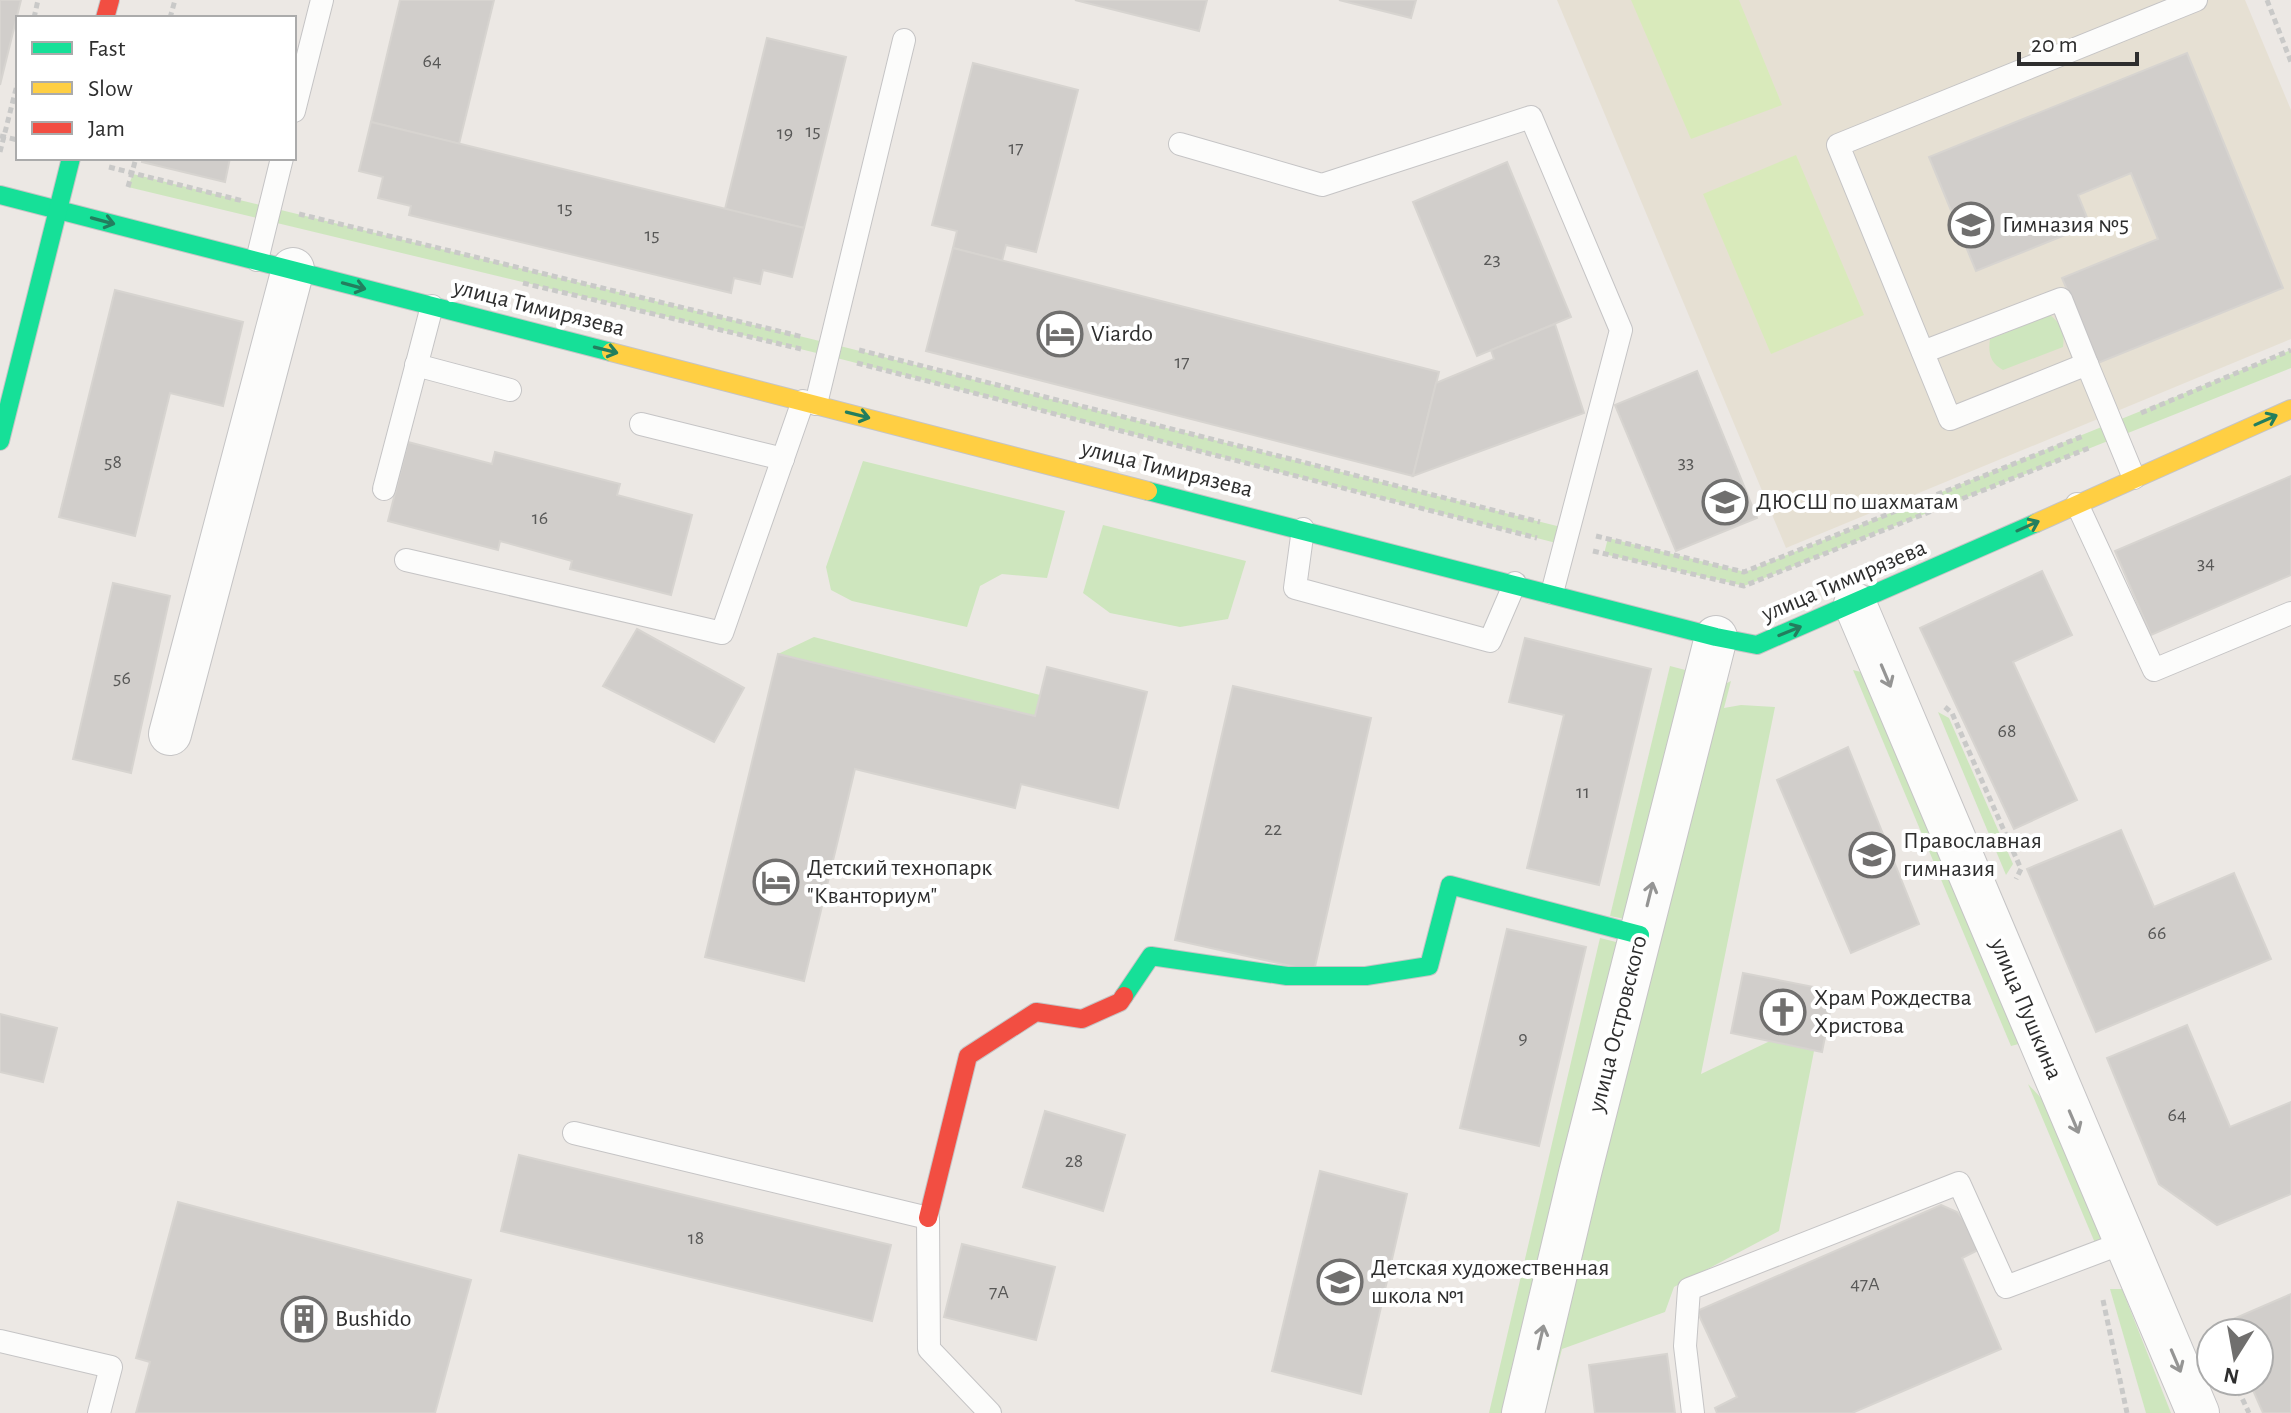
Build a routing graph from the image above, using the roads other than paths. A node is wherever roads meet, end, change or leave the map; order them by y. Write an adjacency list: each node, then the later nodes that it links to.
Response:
1 (322, 0): 4 (lane)
2 (2196, 0): 12 (lane)
3 (904, 40): 16 (lane)
4 (296, 103)
5 (1180, 144): 27 (lane)
6 (282, 160): 10 (lane)
7 (69, 164): 9 (street)
8 (0, 195): 9 (street, улица Тимирязева)
9 (58, 209): 10 (street, улица Тимирязева, one-way to 10); 19 (street)
10 (275, 265): 11 (street, улица Тимирязева, one-way to 11); 31 (street)
11 (432, 306): 14 (lane); 16 (street, улица Тимирязева, one-way to 16)
12 (1923, 352): 13 (lane); 13 (lane)
13 (2087, 364): 21 (lane)
14 (416, 365): 15 (lane); 22 (lane)
15 (510, 390)
16 (810, 402): 20 (lane); 24 (street, улица Тимирязева, one-way to 24)
17 (2291, 409): 21 (street, улица Тимирязева, one-way to 17)
18 (641, 424): 20 (lane)
19 (0, 441)
20 (783, 459): 25 (lane)
21 (2134, 478): 23 (street, улица Тимирязева)
22 (384, 489)
23 (2077, 504): 28 (street, улица Тимирязева, one-way to 23); 29 (lane)
24 (1303, 529): 26 (street, улица Тимирязева); 26 (lane)
25 (406, 560)
26 (1515, 583): 27 (street, улица Тимирязева)
27 (1552, 593): 30 (street, улица Тимирязева)
28 (1855, 604): 30 (street, улица Тимирязева, one-way to 28); 35 (street, улица Пушкина, one-way to 35)
29 (2291, 613)
30 (1716, 637): 32 (street, улица Островского, one-way to 30)
31 (170, 734)
32 (1640, 935): 34 (street); 39 (street, улица Островского, one-way to 32)
33 (574, 1133): 34 (lane)
34 (928, 1218): 38 (lane)
35 (2109, 1248): 40 (lane); 41 (street, улица Пушкина, one-way to 41)
36 (0, 1341): 37 (lane)
37 (99, 1413)
38 (990, 1413)
39 (1523, 1413)
40 (1693, 1413)
41 (2198, 1413)

